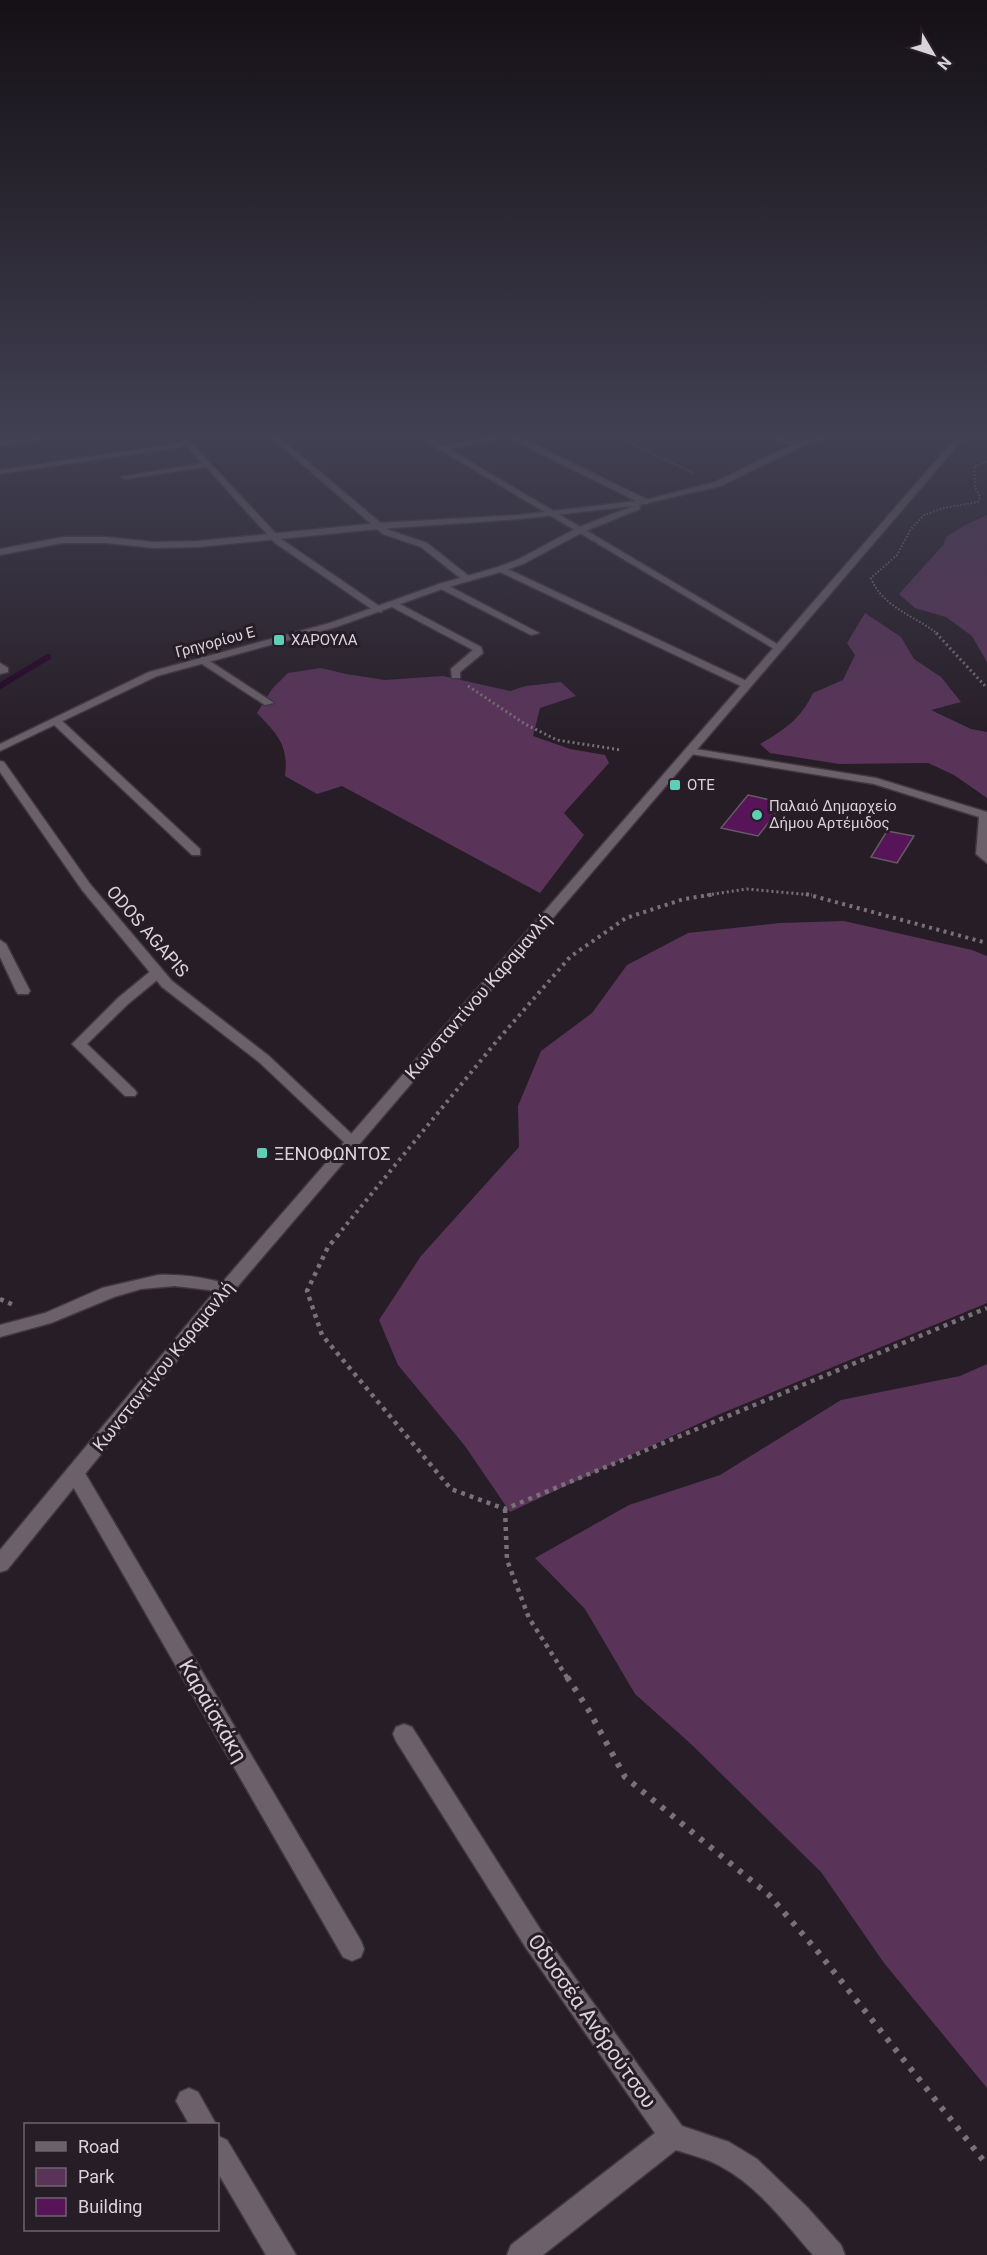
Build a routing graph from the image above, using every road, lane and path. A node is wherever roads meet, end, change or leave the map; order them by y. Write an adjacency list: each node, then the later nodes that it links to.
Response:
1 (258, 538): 8 (street)
2 (275, 538): 13 (street)
3 (404, 538): 10 (street)
4 (565, 538): 9 (street, Γρηγορίου Ε)
5 (594, 538): 15 (street)
6 (873, 538): 15 (street, Κωνσταντίνου Καραμανλή)
7 (906, 538): 21 (path)
8 (0, 552)
9 (501, 569): 10 (street, Γρηγορίου Ε); 20 (street)
10 (467, 579): 11 (street, Γρηγορίου Ε)
11 (442, 586): 12 (street, Γρηγορίου Ε); 14 (street)
12 (393, 604): 13 (street, Γρηγορίου Ε); 19 (street)
13 (380, 610): 16 (street, Γρηγορίου Ε)
14 (534, 633)
15 (778, 648): 20 (street, Κωνσταντίνου Καραμανλή)
16 (202, 660): 22 (street); 23 (street, Γρηγορίου Ε)
17 (0, 666): 18 (street)
18 (0, 671)
19 (456, 676): 25 (path)
20 (747, 684): 26 (street, Κωνσταντίνου Καραμανλή)
21 (987, 688)
22 (269, 703)
23 (56, 721): 24 (street, Γρηγορίου Ε); 29 (street)
24 (0, 748)
25 (621, 750)
26 (689, 751): 28 (street); 36 (street, Κωνσταντίνου Καραμανλή)
27 (0, 764): 33 (street, ODOS AGAPIS)
28 (986, 816): 30 (street)
29 (196, 852)
30 (987, 859)
31 (987, 943): 41 (path)
32 (0, 944): 34 (street)
33 (157, 973): 35 (street); 36 (street, ODOS AGAPIS)
34 (23, 991)
35 (130, 1093)
36 (352, 1142): 37 (street, Κωνσταντίνου Καραμανλή)
37 (226, 1289): 39 (street); 40 (street, Κωνσταντίνου Καραμανλή)
38 (987, 1308): 41 (path)
39 (0, 1331)
40 (75, 1473): 42 (street, Κωνσταντίνου Καραμανλή); 44 (street, Καραϊσκάκη)
41 (505, 1509): 49 (path)
42 (0, 1564)
43 (404, 1734): 47 (street, Οδυσσέα Ανδρούτσου)
44 (352, 1949)
45 (189, 2101): 46 (street)
46 (202, 2123)
47 (673, 2136): 50 (street); 52 (street)
48 (219, 2151): 51 (street)
49 (987, 2165)
50 (528, 2252)
51 (282, 2255)
52 (831, 2255)

